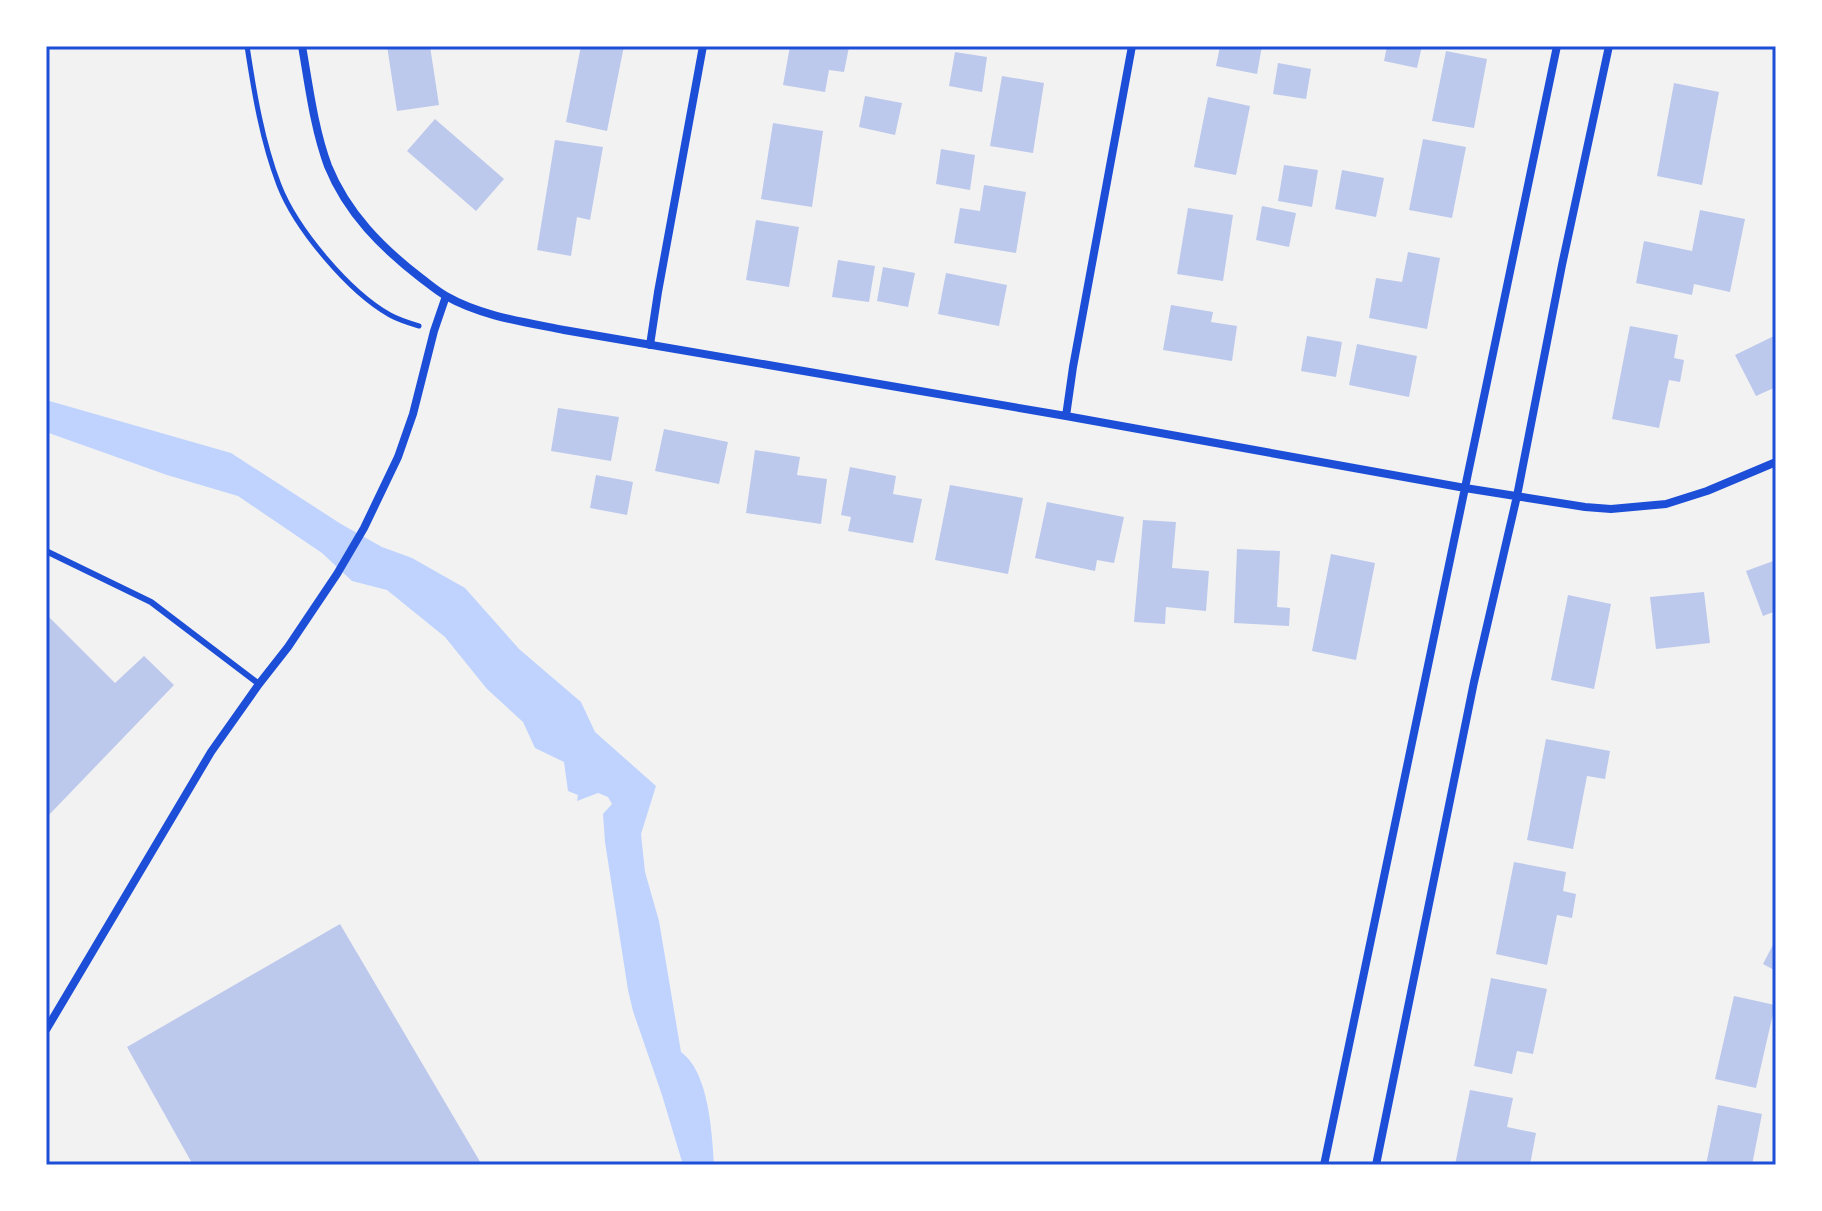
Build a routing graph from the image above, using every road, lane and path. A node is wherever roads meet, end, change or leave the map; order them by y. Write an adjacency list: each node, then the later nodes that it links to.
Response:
1 (247, 46): 8 (path)
2 (302, 46): 7 (street)
3 (703, 46): 9 (street)
4 (1132, 46): 10 (street)
5 (1557, 46): 12 (street)
6 (1609, 46): 13 (street)
7 (446, 296): 8 (street); 9 (street)
8 (434, 331): 15 (street)
9 (650, 345): 10 (street)
10 (1066, 416): 12 (street)
11 (1776, 462): 13 (street)
12 (1465, 488): 13 (street); 17 (street)
13 (1517, 496): 18 (street)
14 (46, 551): 15 (lane)
15 (259, 684): 16 (street)
16 (46, 1030)
17 (1324, 1165)
18 (1376, 1165)

